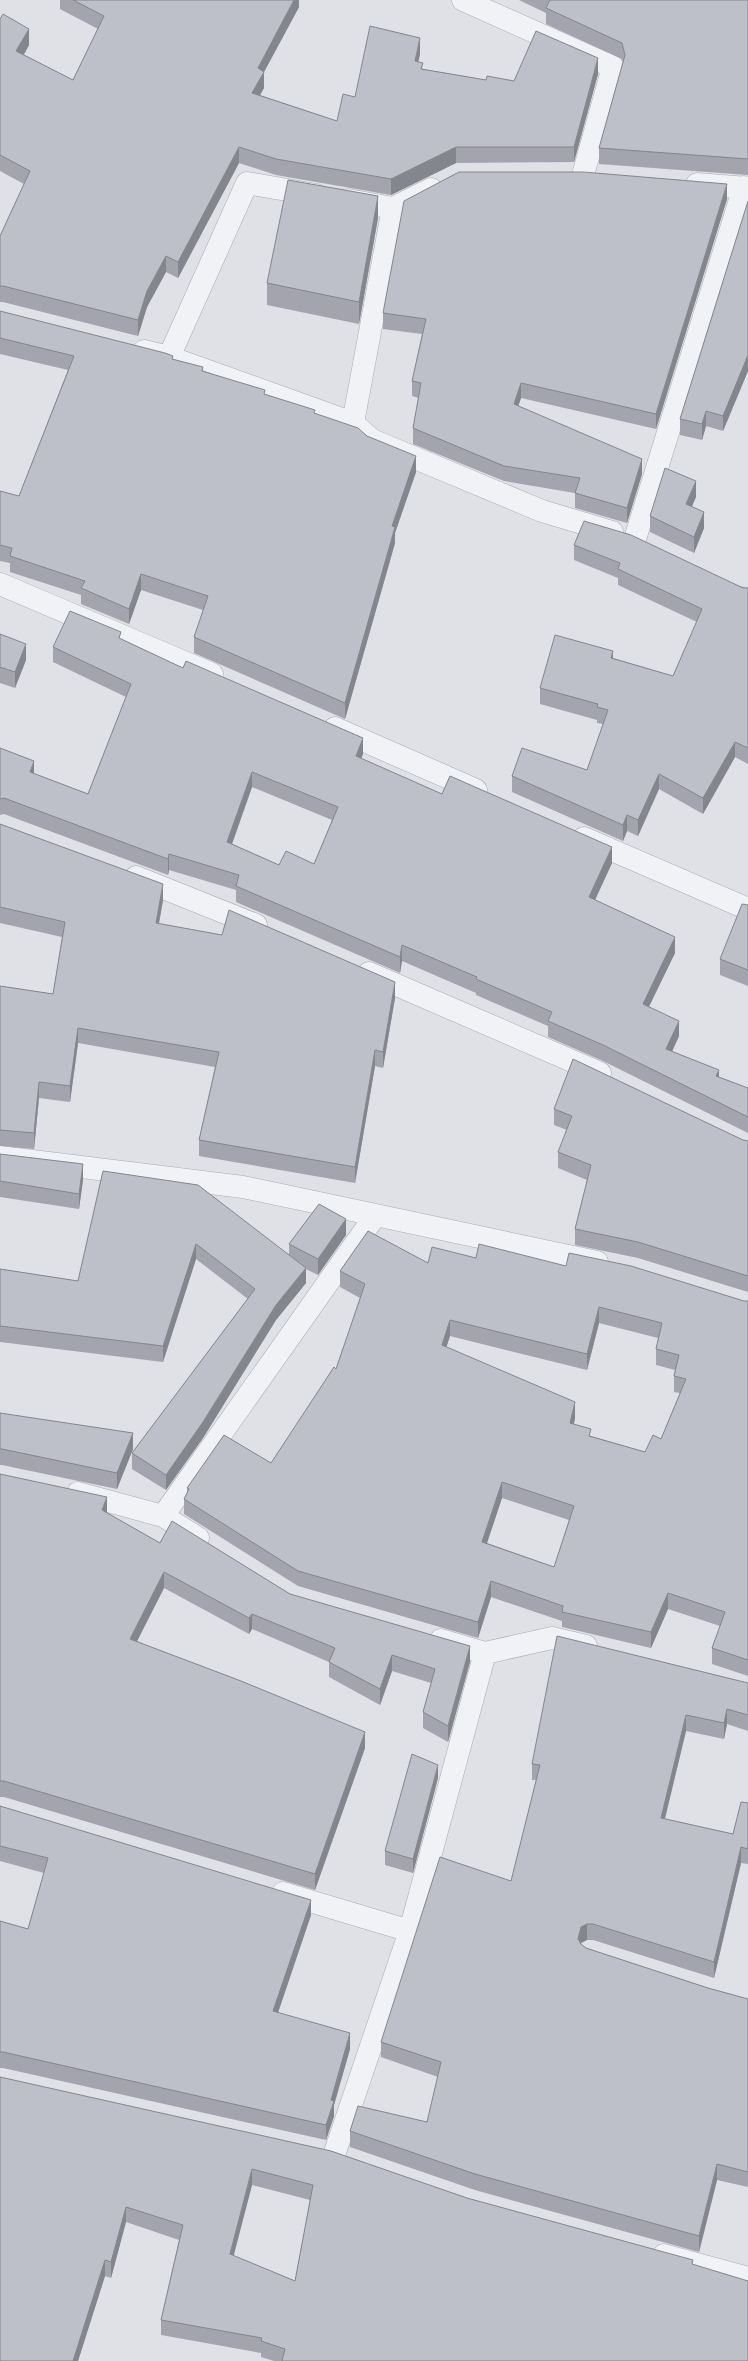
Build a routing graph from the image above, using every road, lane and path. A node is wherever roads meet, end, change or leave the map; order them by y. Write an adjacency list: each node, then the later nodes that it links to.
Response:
1 (463, 0): 3 (street)
2 (559, 175): 3 (street)
3 (583, 175): 4 (street)
4 (606, 177)
5 (449, 179): 8 (street)
6 (675, 182): 7 (street)
7 (746, 188): 12 (street)
8 (393, 208): 10 (street); 11 (street)
9 (123, 345): 10 (street)
10 (169, 357): 11 (street)
11 (353, 423): 12 (street)
12 (635, 539): 13 (street)
13 (656, 549)
14 (0, 584): 15 (street)
15 (229, 682)
16 (316, 720): 17 (street)
17 (492, 797)
18 (565, 829): 20 (street)
19 (119, 871): 21 (street)
20 (748, 909)
21 (275, 933)
22 (348, 964): 23 (street)
23 (619, 1082)
24 (0, 1157): 25 (street)
25 (375, 1216): 26 (street); 28 (street)
26 (619, 1267)
27 (59, 1489): 28 (street)
28 (163, 1516): 29 (street)
29 (215, 1549)
30 (423, 1635): 32 (street)
31 (604, 1650): 32 (street)
32 (485, 1652): 34 (street)
33 (266, 1888): 34 (street)
34 (410, 1931): 36 (street)
35 (311, 2149): 36 (street)
36 (334, 2155): 37 (street)
37 (356, 2162)
38 (648, 2250): 39 (street)
39 (748, 2278)

